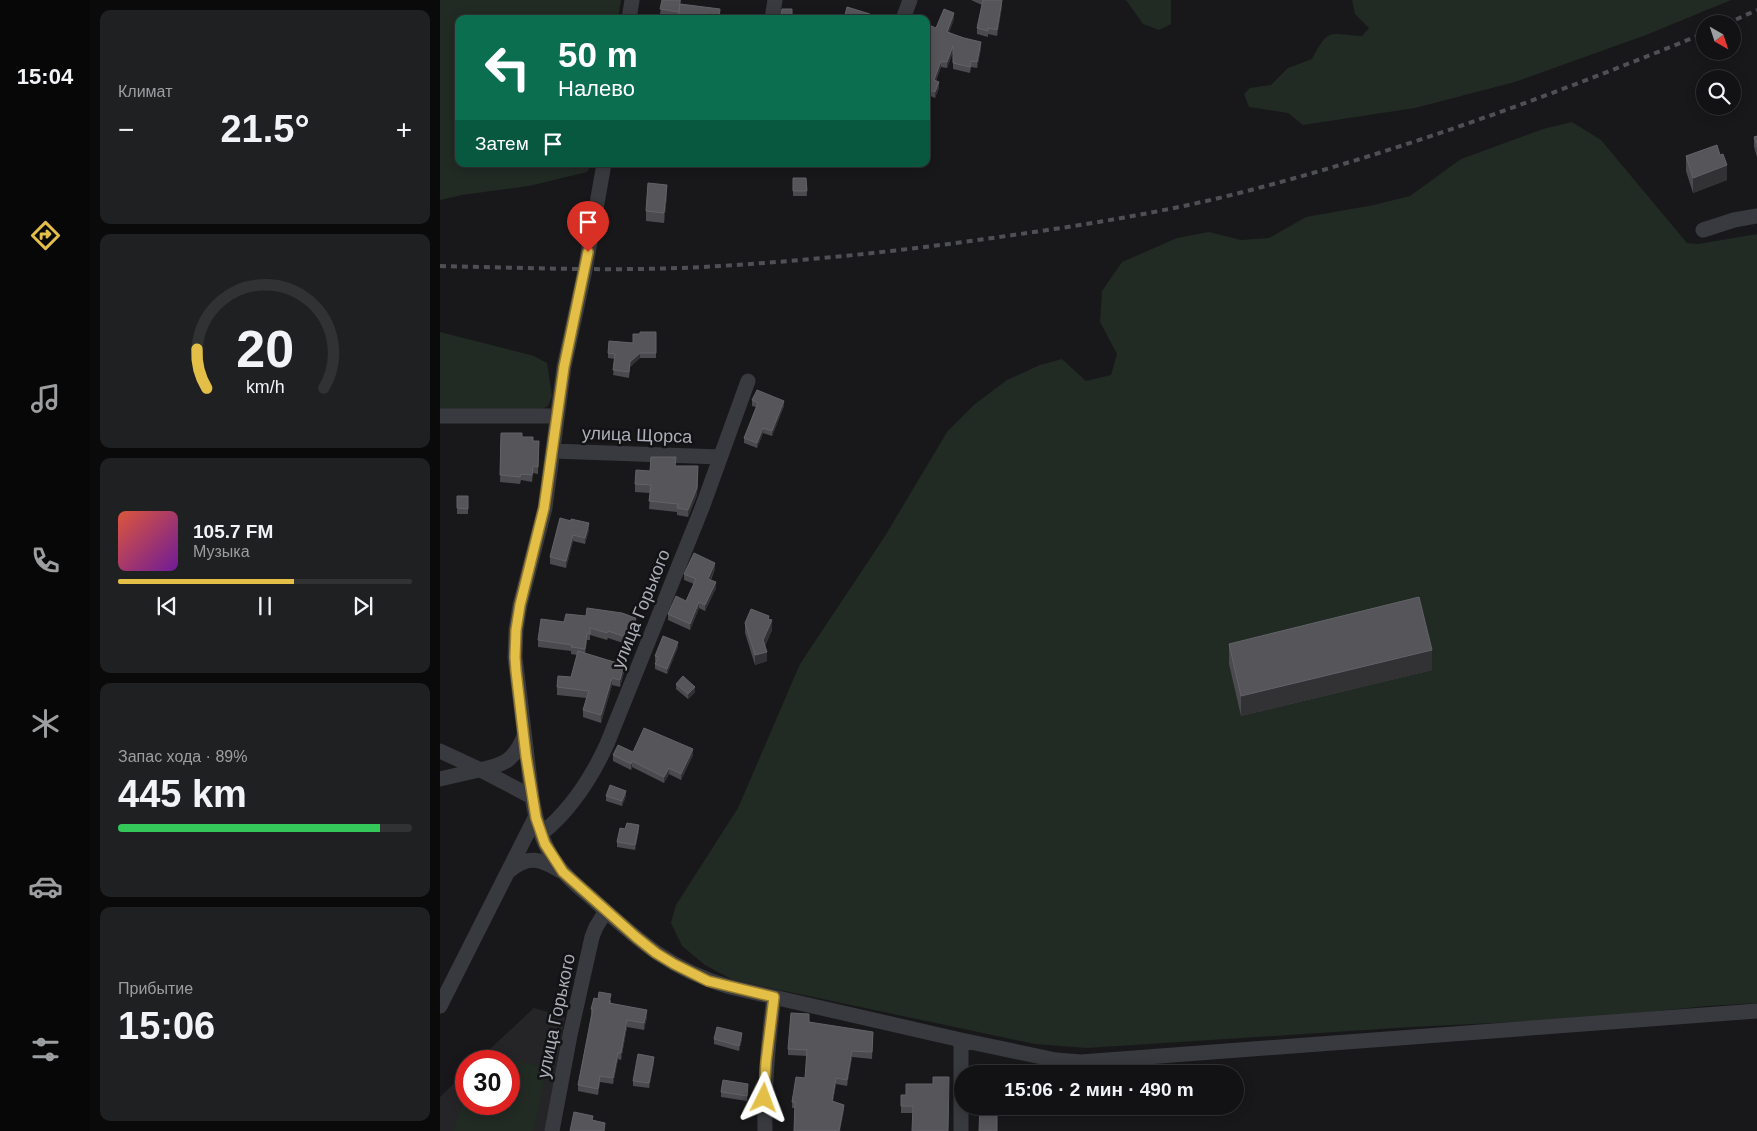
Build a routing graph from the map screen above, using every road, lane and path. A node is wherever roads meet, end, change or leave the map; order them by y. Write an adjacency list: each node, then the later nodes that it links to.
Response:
1 (632, 0): 4 (street)
2 (775, 0): 5 (street)
3 (910, 0): 6 (street)
4 (630, 15)
5 (773, 15)
6 (904, 15)
7 (603, 167): 12 (street)
8 (1757, 216): 9 (street)
9 (1702, 230)
10 (748, 381): 14 (street, улица Горького)
11 (440, 416): 12 (street, улица Щорса)
12 (557, 416): 13 (street)
13 (553, 451): 14 (street, улица Щорса); 15 (street)
14 (720, 457): 21 (street, улица Горького)
15 (524, 736): 17 (street); 19 (street)
16 (440, 751): 17 (street)
17 (481, 770): 18 (street); 19 (street)
18 (440, 779)
19 (532, 797): 20 (street)
20 (536, 818): 21 (street); 23 (street)
21 (541, 834): 22 (street)
22 (563, 872): 23 (street); 24 (street)
23 (507, 873): 26 (street)
24 (606, 911): 25 (street); 29 (street, улица Горького)
25 (774, 997): 28 (street); 30 (street)
26 (440, 1006)
27 (1757, 1011): 28 (street)
28 (961, 1040): 31 (street)
29 (552, 1131)
30 (765, 1131)
31 (961, 1131)

